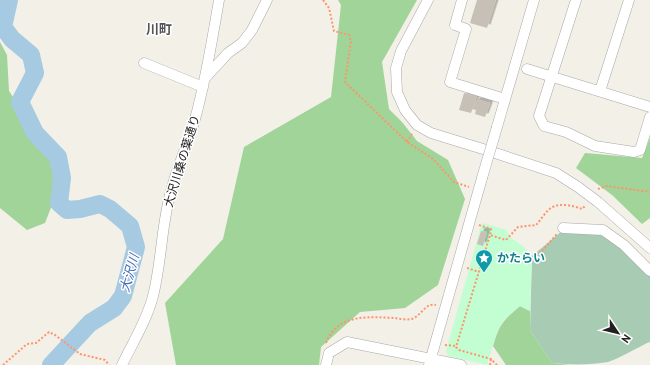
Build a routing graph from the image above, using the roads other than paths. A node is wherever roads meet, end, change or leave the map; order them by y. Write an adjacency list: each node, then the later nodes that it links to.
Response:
1 (218, 0): 11 (street, 大沢川桑の葉通り)
2 (267, 0): 11 (street)
3 (428, 0): 17 (street)
4 (462, 0): 13 (street)
5 (534, 0): 13 (street)
6 (576, 0): 10 (street)
7 (629, 0): 12 (street)
8 (144, 63): 11 (street)
9 (527, 69): 10 (street)
10 (551, 77): 12 (street); 15 (street)
11 (204, 82): 20 (street, 大沢川桑の葉通り)
12 (600, 91): 14 (street)
13 (505, 99): 19 (street, bridge)
14 (650, 106)
15 (650, 117)
16 (563, 228): 18 (street)
17 (650, 248)
18 (650, 271)
19 (429, 362): 21 (street); 22 (street)
20 (122, 365)
21 (326, 365)
22 (462, 365)

